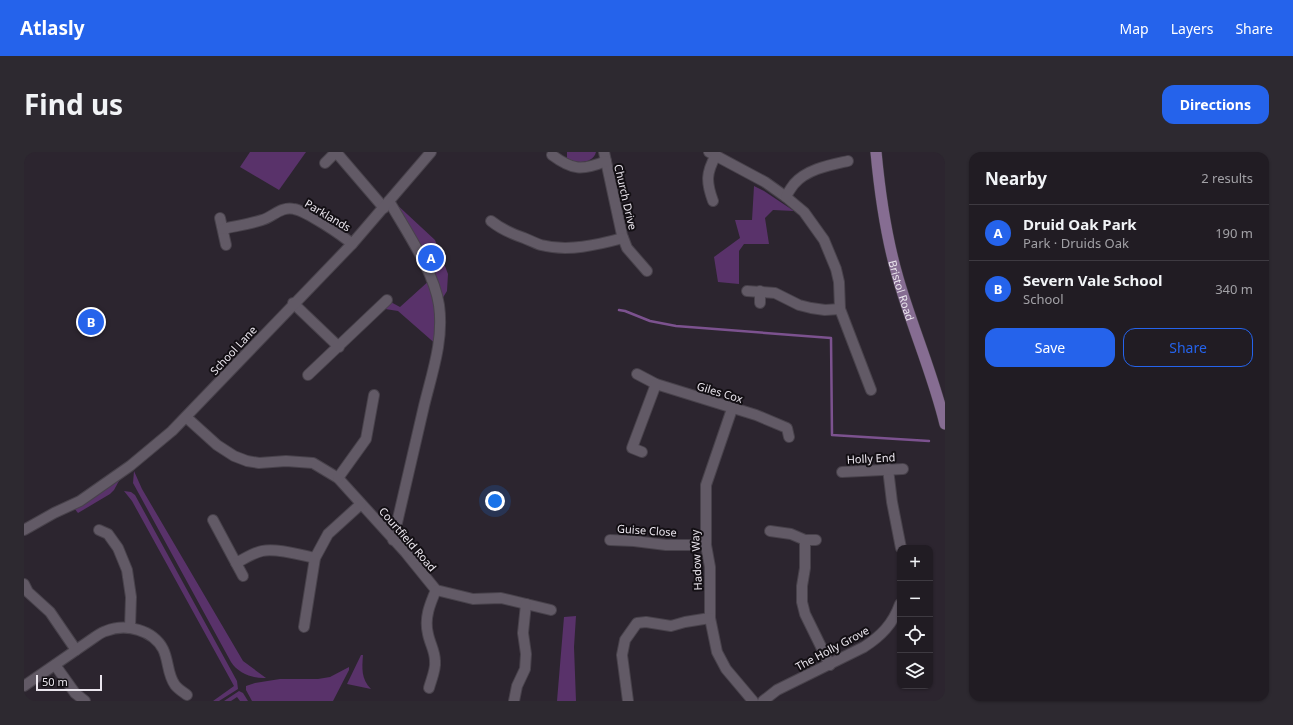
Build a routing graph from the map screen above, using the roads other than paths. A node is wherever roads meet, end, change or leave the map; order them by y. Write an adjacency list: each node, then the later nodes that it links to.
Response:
1 (431, 152): 10 (street, School Lane)
2 (876, 152): 32 (main road, Bristol Road)
3 (712, 154): 8 (street); 9 (street)
4 (552, 155): 5 (street, Church Drive)
5 (605, 157): 14 (street, Church Drive)
6 (848, 161): 8 (street)
7 (325, 163): 10 (street)
8 (786, 197): 23 (street)
9 (713, 201)
10 (386, 204): 15 (street, School Lane); 44 (street)
11 (220, 218): 13 (street)
12 (491, 221): 14 (street, Church Drive)
13 (223, 229): 15 (street, Parklands); 16 (street)
14 (623, 238): 17 (street, Church Drive)
15 (352, 244): 21 (street, School Lane)
16 (226, 245)
17 (646, 271)
18 (747, 291): 19 (street)
19 (760, 291): 22 (street); 23 (street)
20 (387, 300): 24 (street)
21 (293, 303): 24 (street); 31 (street, School Lane)
22 (760, 303)
23 (840, 309): 28 (street)
24 (339, 347): 26 (street)
25 (637, 374): 27 (street, Giles Cox)
26 (308, 375)
27 (656, 384): 30 (street, Giles Cox); 34 (street)
28 (871, 390)
29 (374, 395): 38 (street)
30 (732, 409): 33 (street, Giles Cox); 48 (street, Hadow Way)
31 (186, 417): 38 (street, Courtfield Road); 41 (street, School Lane)
32 (945, 424)
33 (789, 437)
34 (642, 452)
35 (888, 469): 36 (street, Holly End); 37 (street, Holly End); 49 (street)
36 (903, 469)
37 (842, 472)
38 (338, 478): 39 (street, Courtfield Road)
39 (361, 504): 44 (street, Courtfield Road); 50 (street)
40 (213, 520): 51 (street)
41 (24, 530)
42 (99, 530): 60 (street)
43 (770, 531): 46 (street)
44 (393, 540): 54 (street, Courtfield Road)
45 (610, 540): 48 (street, Guise Close)
46 (805, 540): 47 (street); 63 (street)
47 (816, 540)
48 (706, 545): 58 (street, Hadow Way)
49 (900, 545)
50 (315, 558): 51 (street); 59 (street)
51 (236, 563): 52 (street)
52 (243, 576)
53 (24, 584): 61 (street)
54 (436, 590): 55 (street); 65 (street)
55 (526, 604): 56 (street); 68 (street)
56 (551, 610)
57 (897, 611): 63 (street, The Holly Grove)
58 (710, 618): 69 (street); 70 (street, Hadow Way)
59 (304, 627)
60 (130, 628): 61 (street); 66 (street)
61 (76, 650): 62 (street)
62 (55, 665): 64 (street); 67 (street)
63 (830, 665): 71 (street, The Holly Grove)
64 (24, 686)
65 (429, 688)
66 (187, 695)
67 (85, 701)
68 (514, 701)
69 (628, 701)
70 (752, 701)
71 (763, 701)

